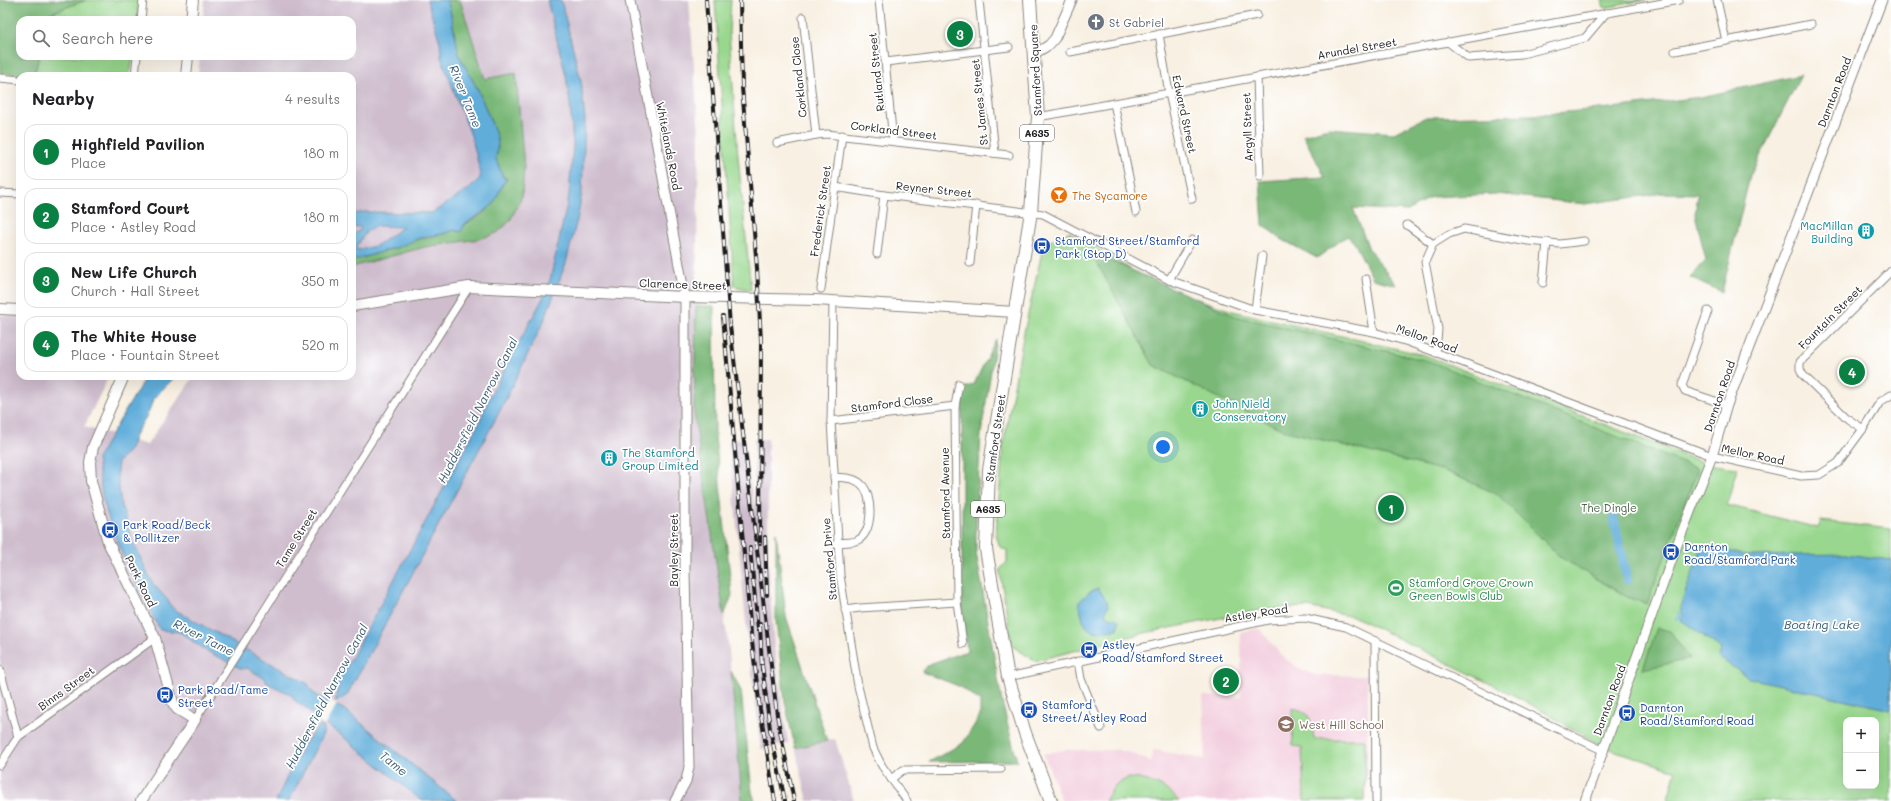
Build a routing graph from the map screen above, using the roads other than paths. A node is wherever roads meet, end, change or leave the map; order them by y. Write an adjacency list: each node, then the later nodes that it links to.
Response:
1 (144, 0): 13 (street)
2 (193, 0): 14 (main road)
3 (630, 0): 65 (street, Whitelands Road)
4 (879, 0): 27 (street, Rutland Street)
5 (979, 0): 21 (street, St James Street)
6 (1030, 0): 24 (highway, Stamford Square / A635)
7 (1072, 0): 24 (street)
8 (1679, 0): 11 (street, Arundel Street)
9 (1716, 0): 18 (street)
10 (1882, 0): 78 (street, Darnton Road)
11 (1606, 14): 19 (street, Arundel Street); 19 (street)
12 (1257, 15): 17 (street)
13 (142, 16)
14 (191, 16)
15 (803, 17): 36 (street, Corkland Close)
16 (1811, 24): 18 (street)
17 (1159, 34): 23 (street); 33 (street, Edward Street)
18 (1726, 41): 22 (street)
19 (1448, 42): 30 (street, Arundel Street)
20 (1009, 47): 21 (street)
21 (984, 50): 27 (street); 40 (street, St James Street)
22 (1675, 51)
23 (1070, 52)
24 (1034, 54): 35 (highway, Stamford Square / A635)
25 (137, 60): 28 (street)
26 (188, 60): 29 (main road)
27 (886, 62): 38 (street, Rutland Street)
28 (135, 72)
29 (186, 72)
30 (1257, 77): 33 (street, Arundel Street); 42 (street, Argyll Street)
31 (0, 78): 32 (street)
32 (16, 80)
33 (1169, 93): 34 (street, Arundel Street); 47 (street, Edward Street)
34 (1114, 103): 35 (street, Arundel Street); 50 (street)
35 (1038, 116): 49 (highway, Stamford Square / A635)
36 (816, 135): 37 (street, Corkland Street); 39 (street, Corkland Street)
37 (842, 135): 38 (street, Corkland Street); 43 (street, Frederick Street)
38 (894, 141): 40 (street, Corkland Street)
39 (777, 143)
40 (995, 153): 41 (street, Corkland Street)
41 (1009, 155)
42 (1260, 176)
43 (835, 187): 46 (street, Reyner Street); 64 (street, Frederick Street)
44 (0, 193): 45 (street)
45 (16, 194)
46 (884, 195): 48 (street, Reyner Street); 56 (street)
47 (1192, 199)
48 (976, 205): 49 (street, Reyner Street); 58 (street)
49 (1031, 212): 61 (street, Mellor Road); 72 (highway, Stamford Street / A635)
50 (1136, 212)
51 (1407, 225): 55 (street)
52 (1192, 240): 61 (street)
53 (1584, 241): 54 (street)
54 (1547, 242): 55 (street); 62 (street)
55 (1433, 244): 74 (street)
56 (877, 254)
57 (1262, 256): 70 (street)
58 (970, 263)
59 (1891, 271): 81 (street, Fountain Street)
60 (1366, 279): 73 (street)
61 (1169, 280): 70 (street, Mellor Road)
62 (1543, 283)
63 (469, 287): 65 (main road, Clarence Street); 67 (main road, Clarence Street); 93 (street, Tame Street)
64 (821, 289)
65 (685, 297): 66 (main road, Clarence Street); 101 (street, Bayley Street)
66 (833, 301): 72 (main road, Clarence Street); 80 (street, Stamford Drive)
67 (356, 305)
68 (0, 310): 69 (main road)
69 (16, 310)
70 (1255, 310): 73 (street, Mellor Road)
71 (1708, 311): 78 (street)
72 (1015, 312): 92 (highway, Stamford Street / A635)
73 (1374, 332): 74 (street, Mellor Road)
74 (1436, 353): 82 (street, Mellor Road)
75 (122, 380): 87 (main road, Park Road)
76 (959, 384): 79 (street, Stamford Avenue)
77 (1891, 395): 81 (street)
78 (1727, 405): 82 (street, Darnton Road)
79 (955, 406): 80 (street, Stamford Close); 85 (street, Stamford Avenue)
80 (831, 421): 83 (street, Stamford Drive)
81 (1863, 429): 82 (street, Mellor Road)
82 (1712, 456): 96 (street, Darnton Road)
83 (834, 478): 84 (street, Stamford Drive); 84 (street)
84 (837, 543): 86 (street, Stamford Drive)
85 (958, 602): 86 (street); 89 (street, Stamford Avenue)
86 (845, 610): 99 (street, Stamford Drive)
87 (155, 638): 93 (main road, Park Road); 95 (street, Binns Street)
88 (1375, 641): 90 (street, Astley Road); 96 (street, Astley Road); 104 (street)
89 (963, 644)
90 (1078, 661): 92 (street, Astley Road); 94 (street)
91 (0, 670): 95 (street)
92 (1008, 677): 103 (highway, Stamford Street / A635)
93 (195, 720): 100 (main road, Tame Street)
94 (1101, 728)
95 (18, 737): 97 (street, Binns Street)
96 (1604, 751): 105 (street, Darnton Road)
97 (0, 765)
98 (1001, 769): 99 (street)
99 (891, 779): 102 (street, Stamford Drive)
100 (141, 801)
101 (675, 801)
102 (907, 801)
103 (1051, 801)
104 (1376, 801)
105 (1585, 801)

